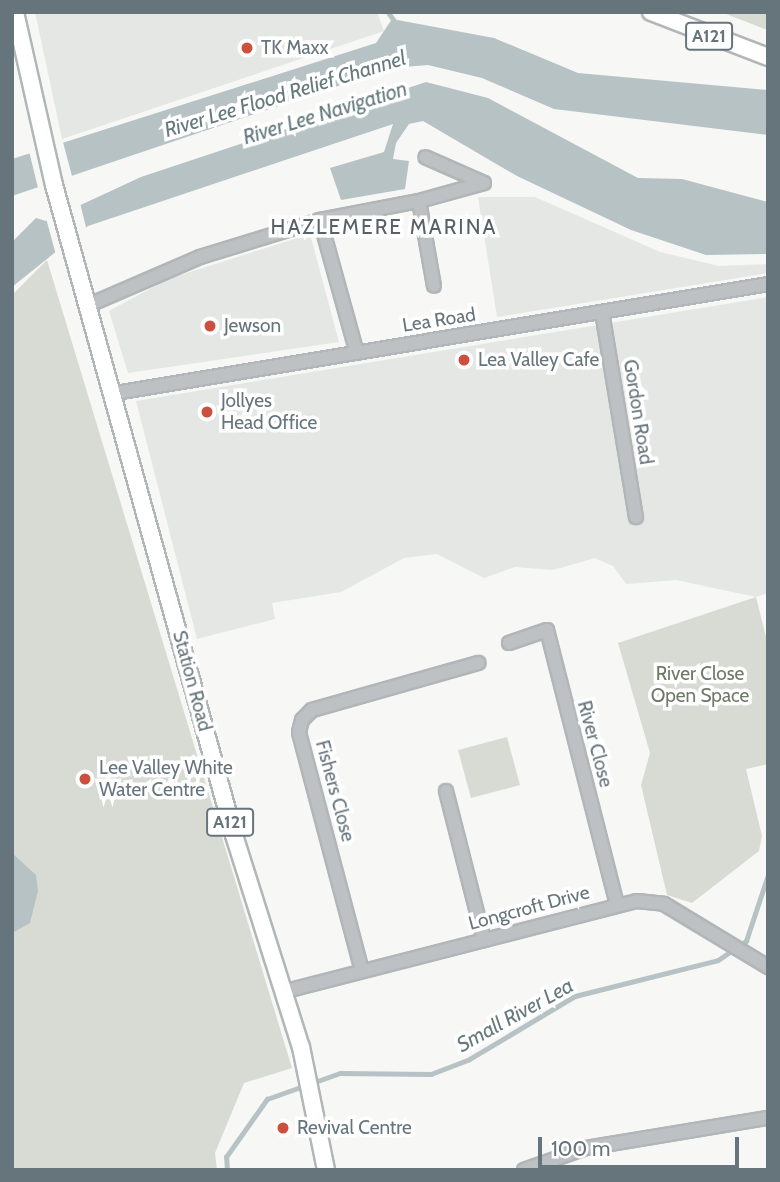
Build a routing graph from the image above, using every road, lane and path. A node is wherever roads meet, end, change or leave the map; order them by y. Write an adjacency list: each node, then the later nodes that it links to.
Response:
1 (15, 12): 9 (main road, A121)
2 (651, 12): 3 (main road, A121)
3 (768, 57)
4 (425, 157): 5 (street)
5 (419, 201): 6 (street); 8 (street)
6 (320, 220): 9 (street); 11 (street)
7 (768, 284): 10 (street, Lea Road)
8 (434, 286)
9 (89, 305): 12 (main road, Station Road / A121)
10 (601, 312): 11 (street, Lea Road); 13 (street, Gordon Road)
11 (357, 353): 12 (street, Lea Road)
12 (116, 393): 21 (main road, Station Road / A121)
13 (636, 517)
14 (509, 643): 17 (street, River Close)
15 (478, 663): 20 (street, Fishers Close)
16 (446, 791): 18 (street)
17 (617, 905): 18 (street, Longcroft Drive); 19 (street, Longcroft Drive)
18 (484, 940): 20 (street, Longcroft Drive)
19 (768, 967)
20 (362, 971): 21 (street, Longcroft Drive)
21 (286, 991): 23 (main road, Station Road / A121)
22 (768, 1118): 24 (street)
23 (326, 1170)
24 (524, 1170)

